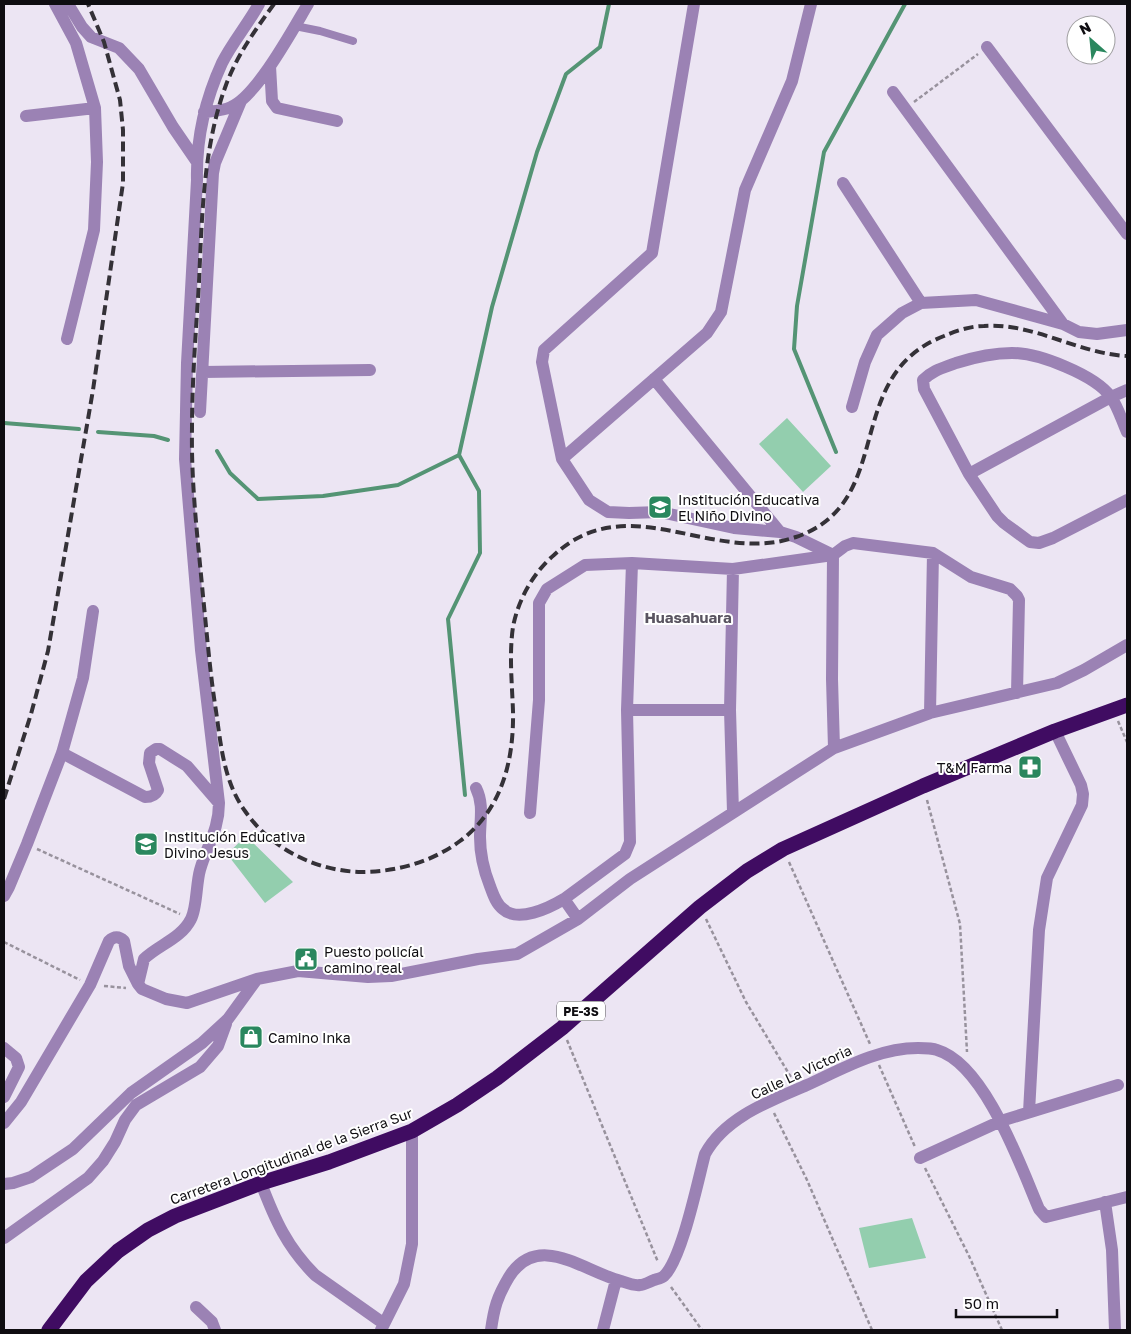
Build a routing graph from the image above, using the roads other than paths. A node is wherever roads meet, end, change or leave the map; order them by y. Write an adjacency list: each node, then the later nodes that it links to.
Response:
1 (55, 4): 13 (street)
2 (68, 4): 17 (street)
3 (259, 4): 14 (street)
4 (308, 4): 7 (street)
5 (694, 4): 33 (street)
6 (811, 4): 26 (street)
7 (295, 26): 8 (lane); 10 (street)
8 (353, 41)
9 (987, 47): 19 (street)
10 (270, 66): 12 (street); 16 (street)
11 (893, 92): 21 (street)
12 (241, 101): 14 (street); 25 (street)
13 (95, 108): 15 (street); 23 (street)
14 (204, 112): 17 (street)
15 (26, 116)
16 (337, 121)
17 (197, 162): 27 (street)
18 (843, 183): 20 (street)
19 (1127, 234)
20 (921, 303): 21 (street); 30 (street)
21 (1063, 324): 22 (street)
22 (1127, 330)
23 (66, 339)
24 (370, 370): 25 (street)
25 (202, 377): 27 (street); 31 (street)
26 (654, 379): 33 (street); 36 (street)
27 (186, 389): 52 (street)
28 (1127, 390): 29 (street)
29 (1110, 397): 32 (street); 34 (street); 34 (street)
30 (852, 407)
31 (200, 412)
32 (1127, 432)
33 (562, 459): 36 (street)
34 (968, 474): 35 (street)
35 (1127, 500)
36 (780, 532): 38 (street)
37 (933, 553): 38 (street); 43 (street); 47 (street)
38 (833, 555): 40 (street); 49 (street)
39 (632, 563): 40 (street); 45 (street); 54 (street)
40 (733, 570): 46 (street)
41 (93, 611): 50 (street)
42 (1127, 645): 43 (street)
43 (1017, 693): 47 (street)
44 (1120, 708): 48 (highway, Carretera Longitudinal de la Sierra Sur / PE-3S)
45 (627, 710): 46 (street); 56 (street)
46 (730, 710): 53 (street)
47 (930, 713): 49 (street)
48 (1055, 731): 64 (street); 67 (highway, Carretera Longitudinal de la Sierra Sur / PE-3S)
49 (834, 748): 53 (street)
50 (62, 753): 52 (street); 55 (street)
51 (476, 788): 56 (street)
52 (219, 803): 59 (street)
53 (733, 812): 57 (street)
54 (530, 813)
55 (4, 896)
56 (564, 899): 57 (street)
57 (578, 919): 58 (street)
58 (257, 979): 59 (street); 60 (street)
59 (140, 986): 66 (street)
60 (228, 1019): 70 (street); 73 (street)
61 (4, 1048): 63 (street)
62 (1118, 1085): 64 (street)
63 (4, 1098)
64 (1029, 1112): 65 (street)
65 (1001, 1121): 68 (street); 72 (street, Calle La Victoria); 74 (street, Calle La Victoria)
66 (4, 1123)
67 (412, 1131): 69 (highway, Carretera Longitudinal de la Sierra Sur / PE-3S); 76 (street)
68 (920, 1158)
69 (261, 1183): 76 (street); 77 (highway, Carretera Longitudinal de la Sierra Sur / PE-3S)
70 (4, 1184)
71 (1127, 1197): 72 (street, Calle La Victoria)
72 (1105, 1202): 81 (street)
73 (4, 1238)
74 (616, 1280): 79 (street); 80 (street)
75 (196, 1307): 78 (street)
76 (382, 1327)
77 (49, 1330)
78 (215, 1330)
79 (491, 1330)
80 (603, 1330)
81 (1115, 1330)

